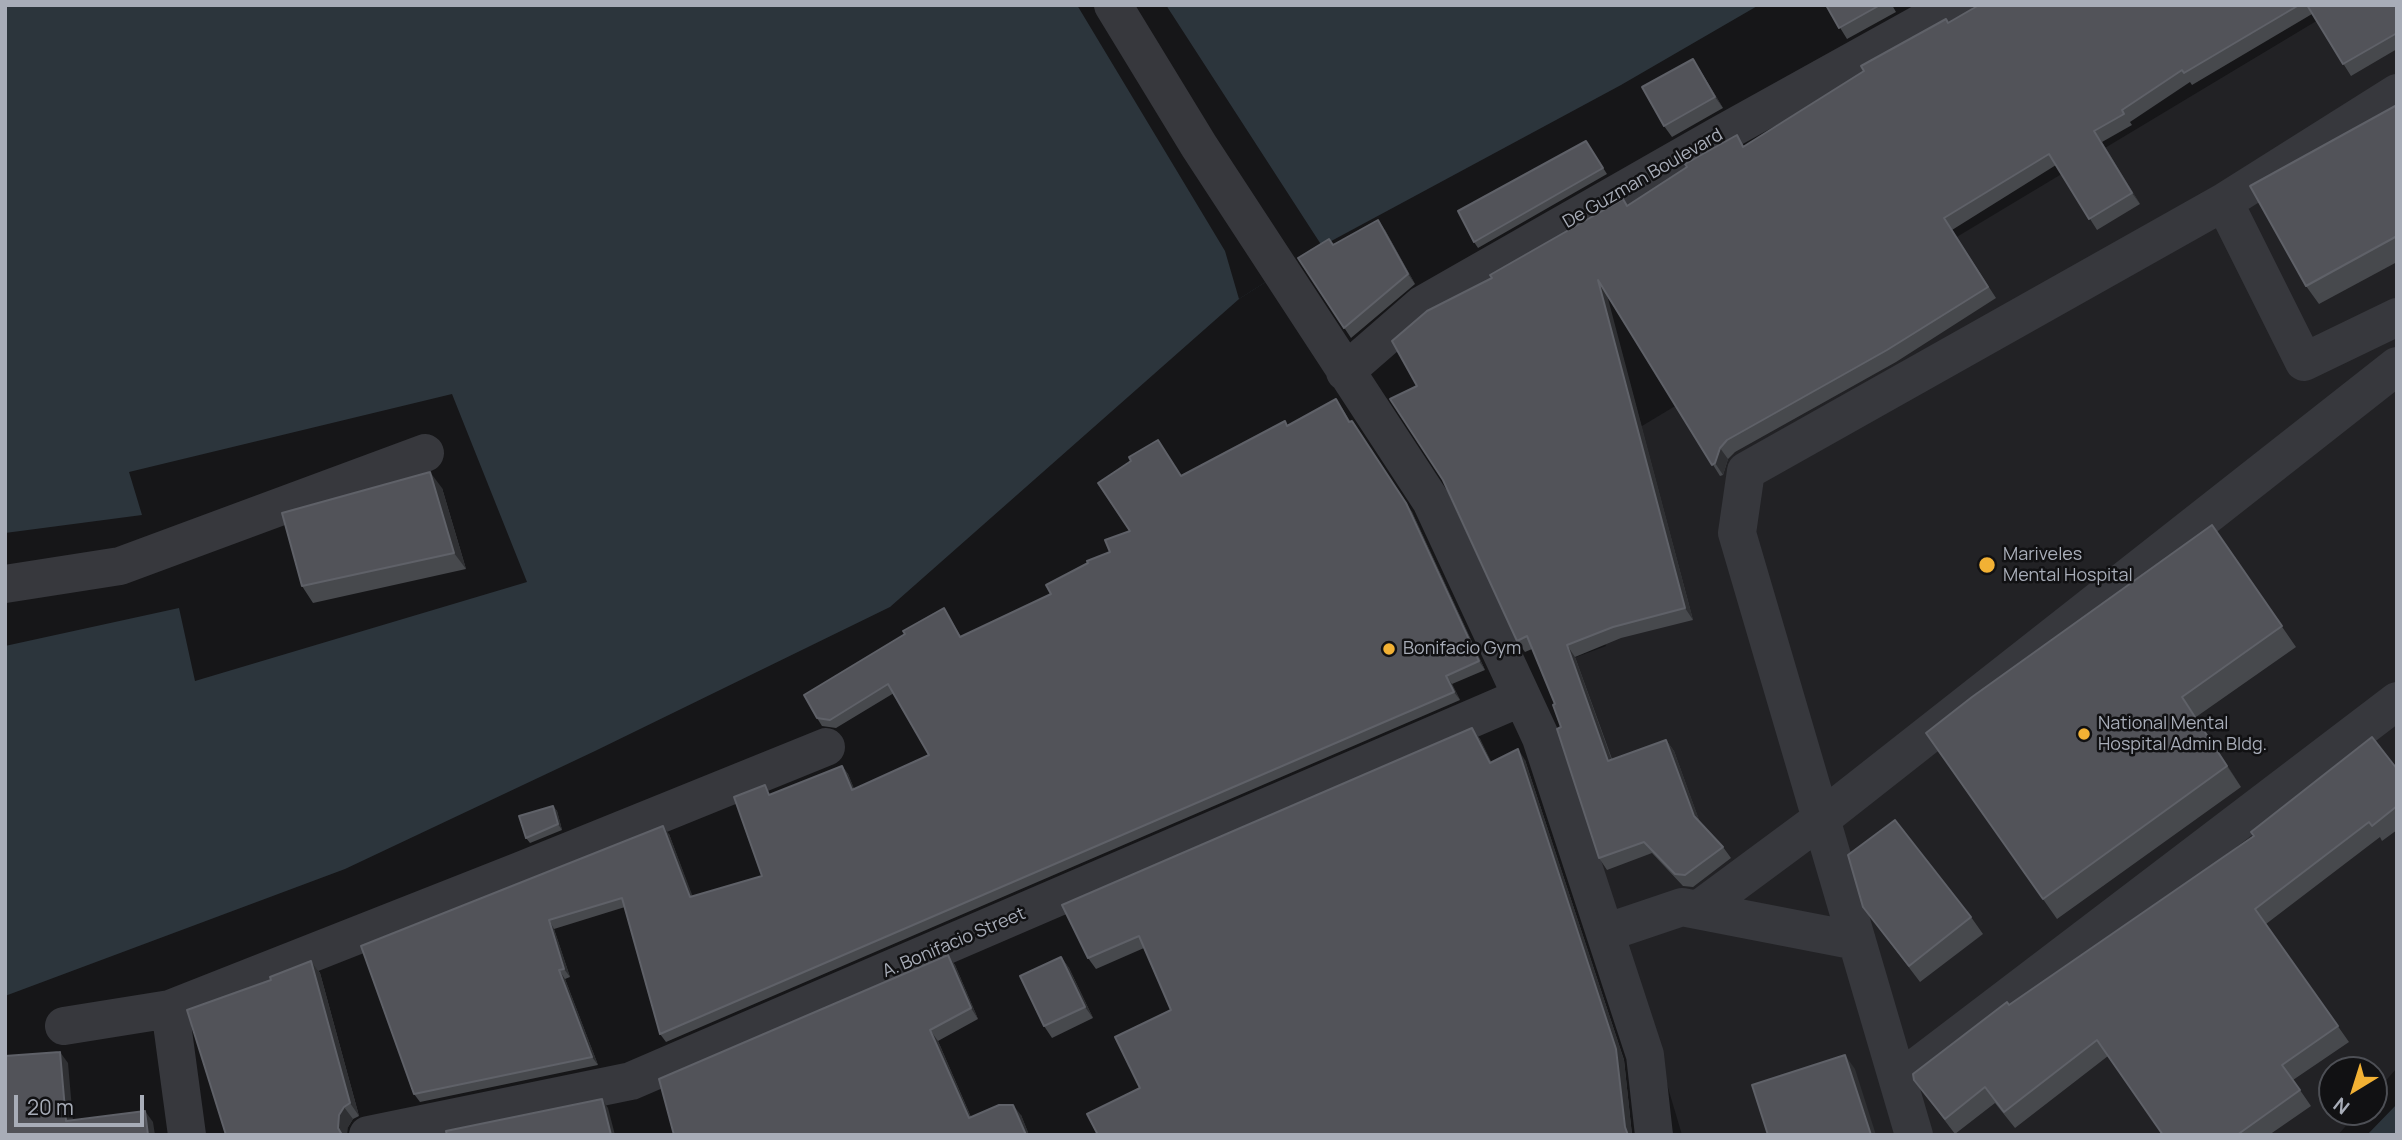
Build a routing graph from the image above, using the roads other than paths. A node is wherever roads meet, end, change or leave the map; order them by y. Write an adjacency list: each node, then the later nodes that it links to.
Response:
1 (1113, 5): 7 (street)
2 (1954, 5): 7 (street, De Guzman Boulevard)
3 (2397, 93): 4 (street)
4 (2224, 202): 5 (street); 13 (street)
5 (2397, 317)
6 (2397, 366): 13 (street)
7 (1345, 372): 10 (street)
8 (425, 453): 9 (street)
9 (5, 584)
10 (1522, 697): 15 (street); 21 (street, A. Bonifacio Street)
11 (2397, 701): 19 (street)
12 (826, 747): 17 (street)
13 (1821, 820): 14 (street); 16 (street)
14 (1698, 910): 15 (street); 16 (street)
15 (1605, 933): 22 (street)
16 (1857, 941): 19 (street)
17 (170, 1009): 18 (street); 20 (street)
18 (64, 1027)
19 (1898, 1081): 23 (street)
20 (187, 1135)
21 (368, 1135)
22 (1654, 1135)
23 (1914, 1135)

